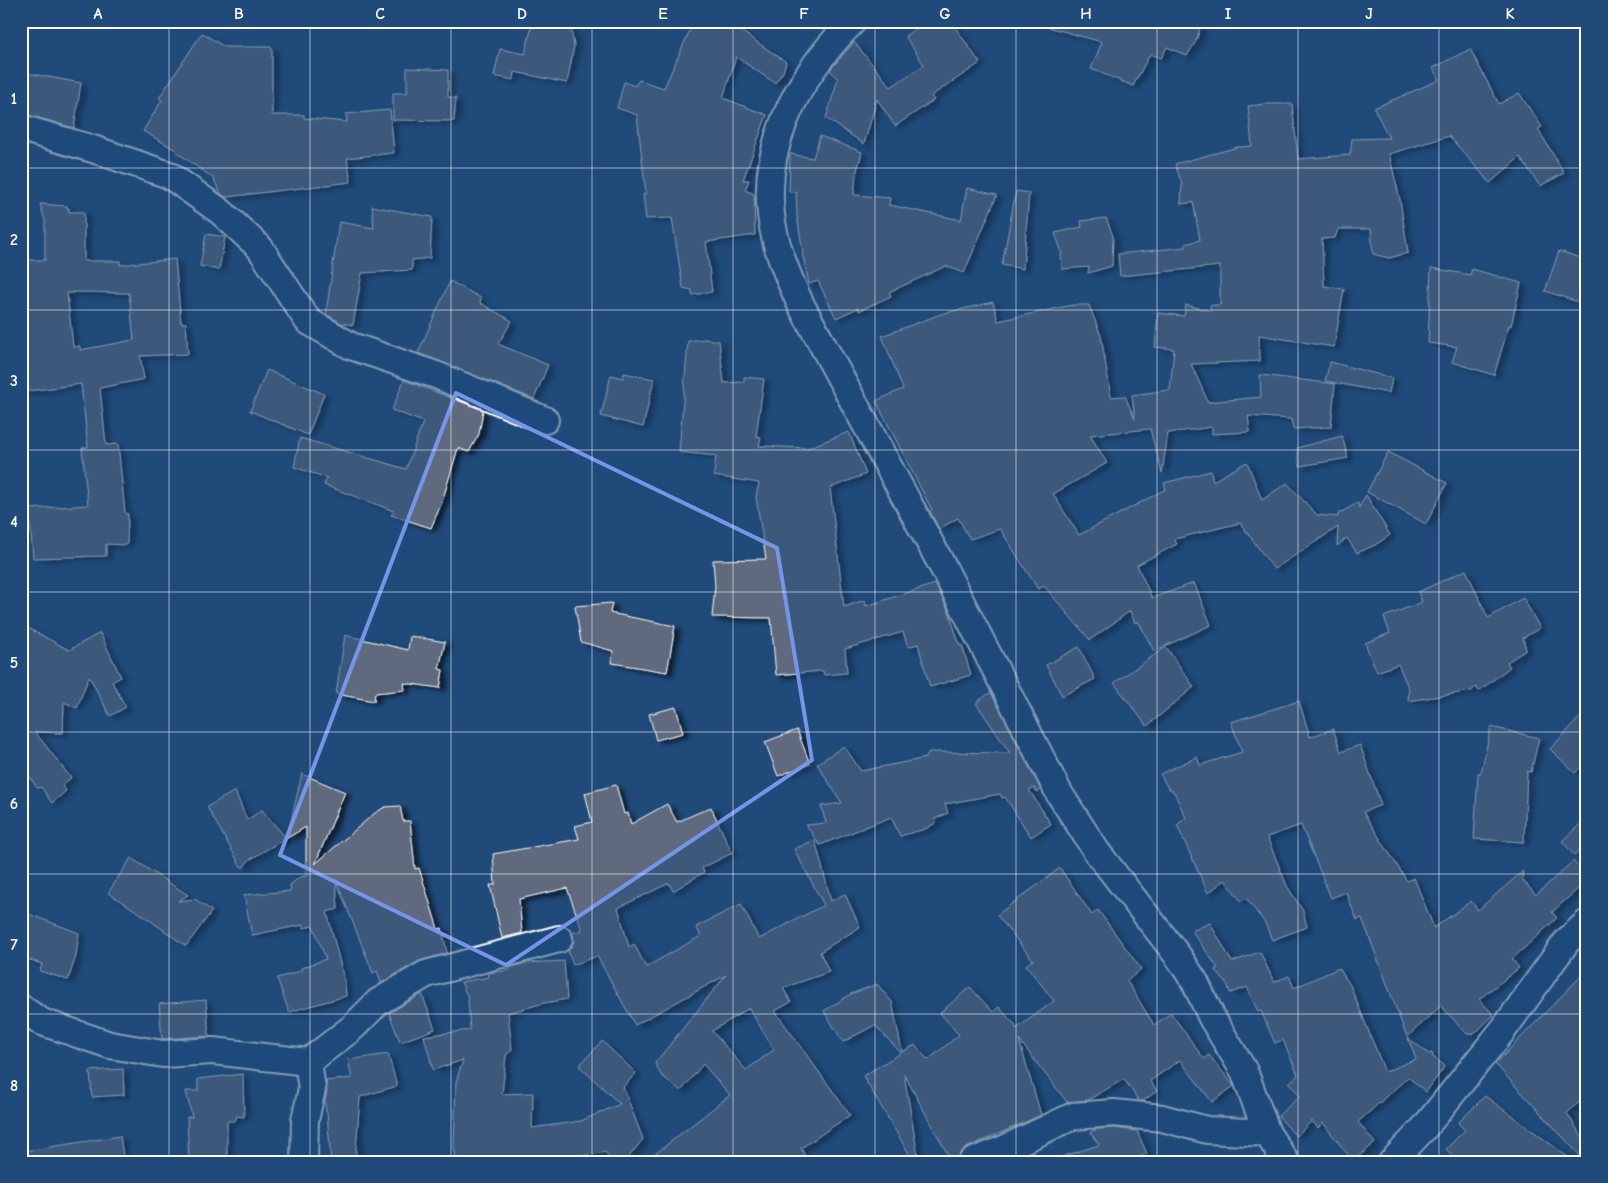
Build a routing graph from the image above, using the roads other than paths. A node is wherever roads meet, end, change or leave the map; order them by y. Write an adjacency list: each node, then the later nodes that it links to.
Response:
1 (852, 21): 8 (street)
2 (21, 128): 3 (street)
3 (545, 420)
4 (1587, 923): 12 (street)
5 (559, 939): 7 (street)
6 (21, 1008): 7 (street)
7 (308, 1062): 9 (street)
8 (1267, 1133): 10 (street); 11 (street)
9 (304, 1162)
10 (972, 1162)
11 (1286, 1162)
12 (1392, 1162)

